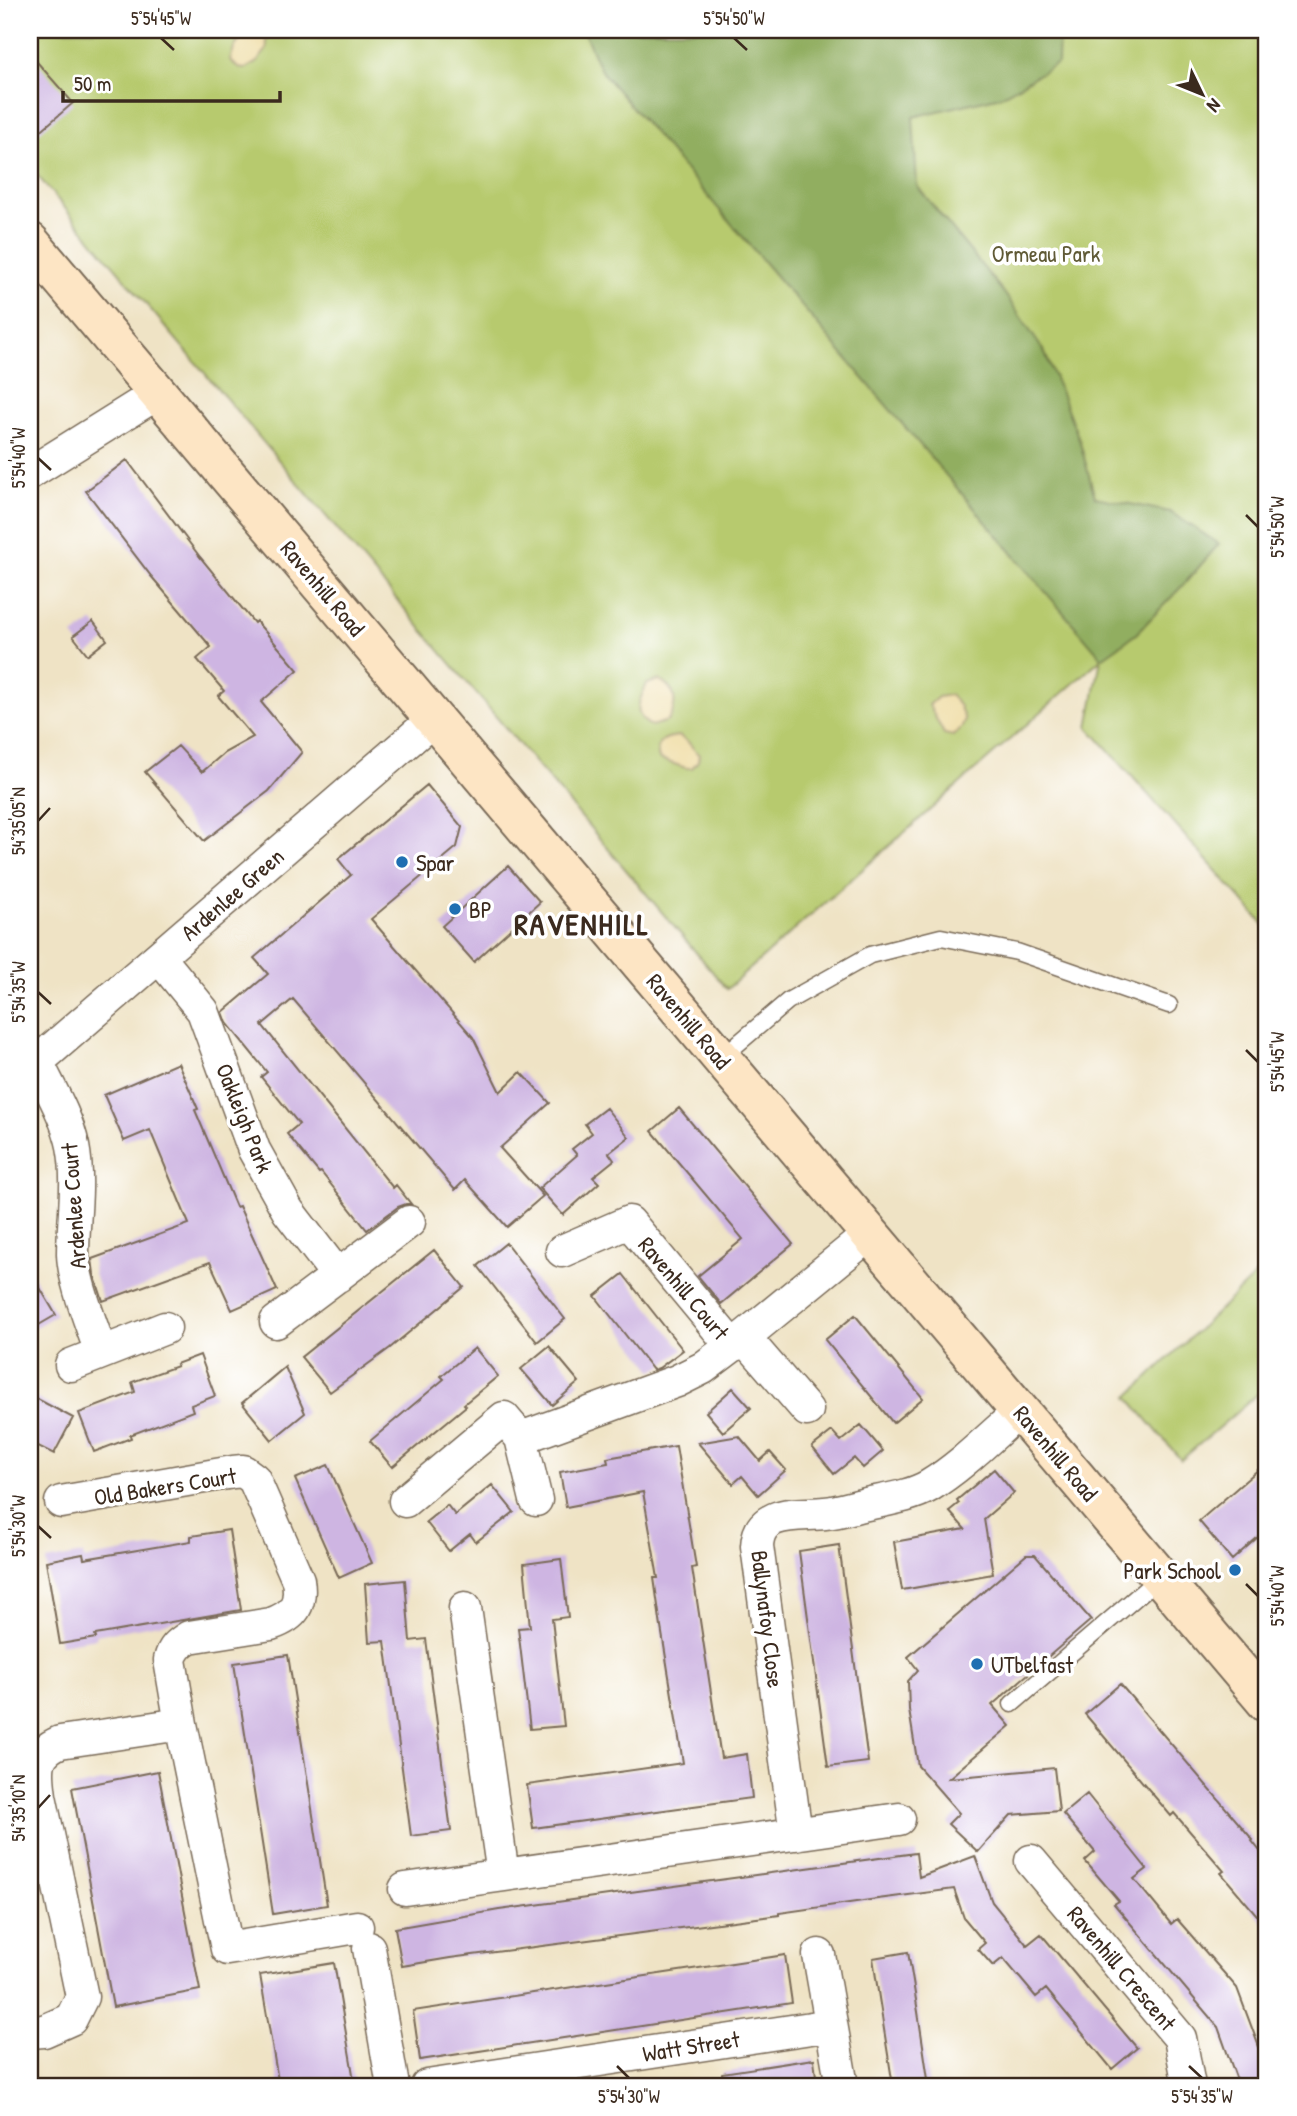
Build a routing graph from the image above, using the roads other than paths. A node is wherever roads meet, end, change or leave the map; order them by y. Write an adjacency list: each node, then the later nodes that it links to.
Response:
1 (30, 242): 2 (main road, Ravenhill Road)
2 (158, 393): 3 (street); 4 (main road, Ravenhill Road)
3 (30, 472)
4 (434, 719): 5 (street, Ardenlee Green); 7 (main road, Ravenhill Road)
5 (159, 957): 8 (street, Ardenlee Green); 12 (street, Oakleigh Park)
6 (1169, 1005): 7 (lane)
7 (721, 1058): 10 (main road, Ravenhill Road)
8 (33, 1065): 16 (street, Ardenlee Court)
9 (409, 1222): 12 (street)
10 (870, 1234): 15 (street, Ravenhill Court); 19 (main road, Ravenhill Road)
11 (562, 1251): 15 (street, Ravenhill Court)
12 (338, 1276): 13 (street)
13 (276, 1322)
14 (165, 1328): 16 (street)
15 (738, 1342): 18 (street, Ravenhill Court); 20 (street, Ravenhill Court)
16 (101, 1353): 17 (street)
17 (71, 1365)
18 (807, 1410)
19 (1020, 1410): 24 (main road, Ravenhill Road); 31 (street, Ballynafoy Close)
20 (521, 1438): 21 (street); 22 (street)
21 (536, 1500)
22 (405, 1501)
23 (61, 1502): 28 (street, Old Bakers Court)
24 (1161, 1576): 26 (main road, Ravenhill Road); 27 (lane)
25 (465, 1608): 33 (street)
26 (1262, 1686)
27 (1012, 1704)
28 (181, 1724): 29 (street); 38 (street, Old Bakers Court)
29 (38, 1738): 37 (street)
30 (899, 1819): 31 (street)
31 (796, 1834): 33 (street)
32 (1031, 1861): 41 (street, Ravenhill Crescent)
33 (503, 1875): 34 (street)
34 (405, 1889)
35 (819, 1955): 36 (street)
36 (831, 2025): 39 (street, Watt Street); 40 (street)
37 (30, 2032)
38 (393, 2086)
39 (427, 2086)
40 (842, 2086)
41 (1189, 2086)

